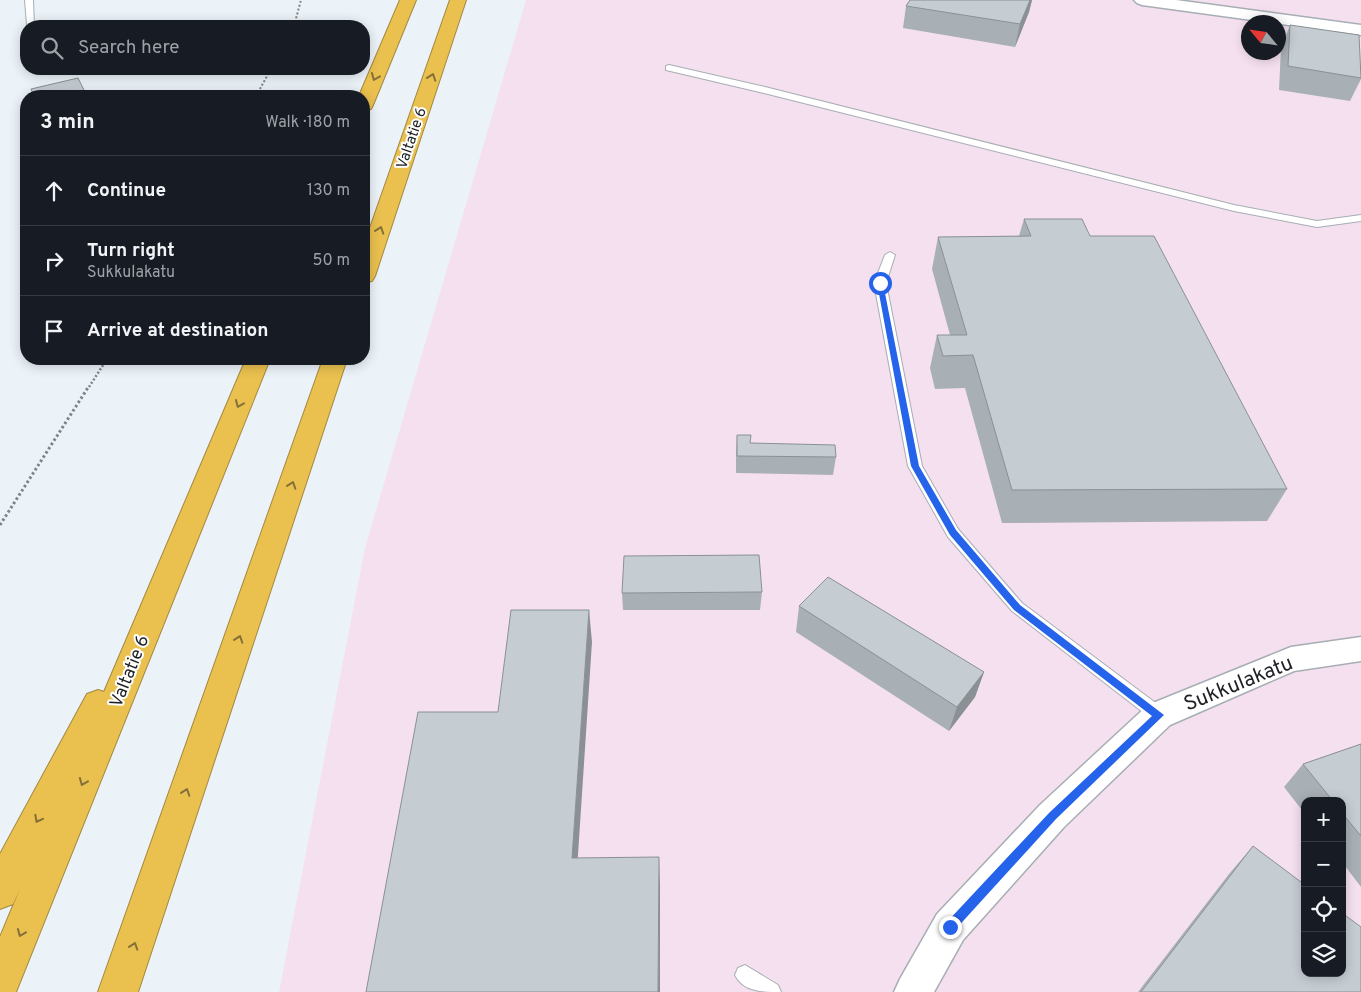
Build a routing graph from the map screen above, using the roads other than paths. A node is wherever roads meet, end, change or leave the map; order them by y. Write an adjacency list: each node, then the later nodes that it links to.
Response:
1 (29, 0): 5 (lane)
2 (408, 0): 8 (highway, one-way to 8)
3 (458, 0): 11 (highway, Valtatie 6, one-way to 3)
4 (1142, 0): 6 (street)
5 (31, 20)
6 (1361, 30)
7 (669, 68): 9 (lane)
8 (370, 91)
9 (1361, 218)
10 (890, 255): 16 (lane)
11 (370, 258)
12 (256, 365): 14 (highway, Valtatie 6, one-way to 14)
13 (333, 365): 20 (highway, one-way to 13)
14 (175, 559): 17 (highway, one-way to 17); 19 (highway, Valtatie 6, one-way to 19)
15 (1361, 649): 16 (street, Sukkulakatu)
16 (1159, 715): 22 (street, Sukkulakatu)
17 (0, 891)
18 (745, 974): 21 (lane)
19 (0, 983)
20 (118, 992)
21 (771, 992)
22 (913, 992)

